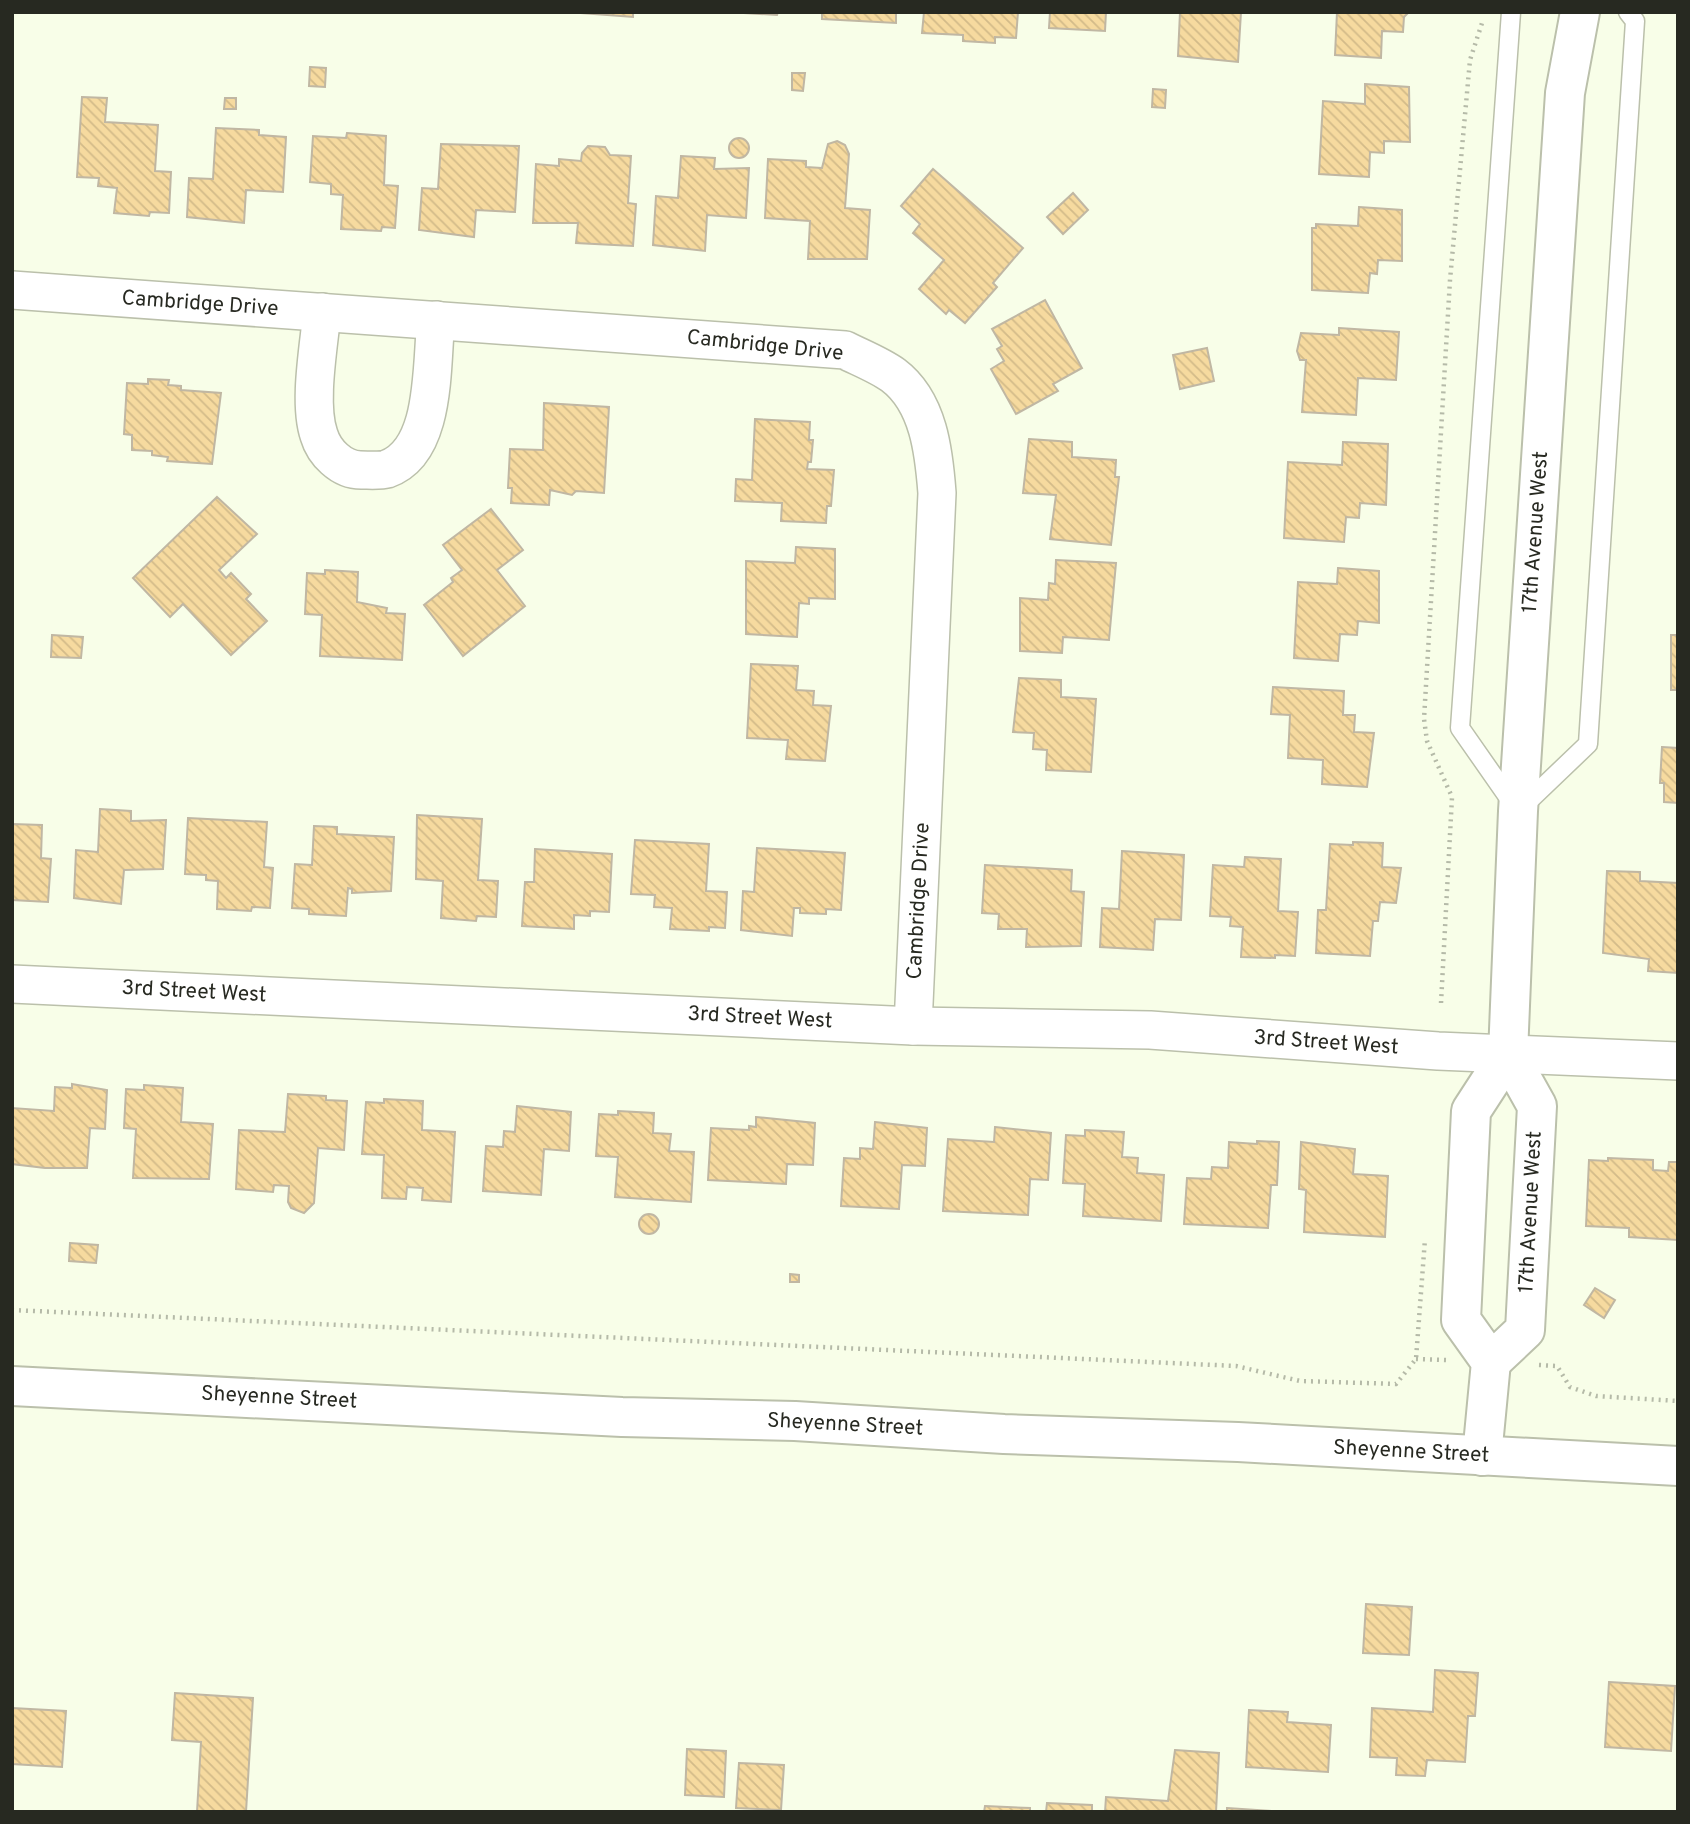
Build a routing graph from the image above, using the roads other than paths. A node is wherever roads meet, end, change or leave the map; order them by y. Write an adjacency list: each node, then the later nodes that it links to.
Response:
1 (1511, 12): 7 (lane)
2 (1580, 12): 7 (street, 17th Avenue West)
3 (1628, 12): 7 (lane)
4 (12, 290): 5 (street, Cambridge Drive)
5 (322, 312): 6 (street, Cambridge Drive); 6 (street)
6 (436, 320): 9 (street, Cambridge Drive)
7 (1518, 811): 10 (street, 17th Avenue West)
8 (12, 984): 9 (street, 3rd Street West)
9 (913, 1026): 10 (street, 3rd Street West)
10 (1508, 1054): 11 (street, 3rd Street West); 12 (street); 12 (street, 17th Avenue West)
11 (1678, 1061)
12 (1491, 1363): 14 (street)
13 (12, 1385): 14 (street, Sheyenne Street)
14 (1482, 1456): 15 (street, Sheyenne Street)
15 (1678, 1466)

